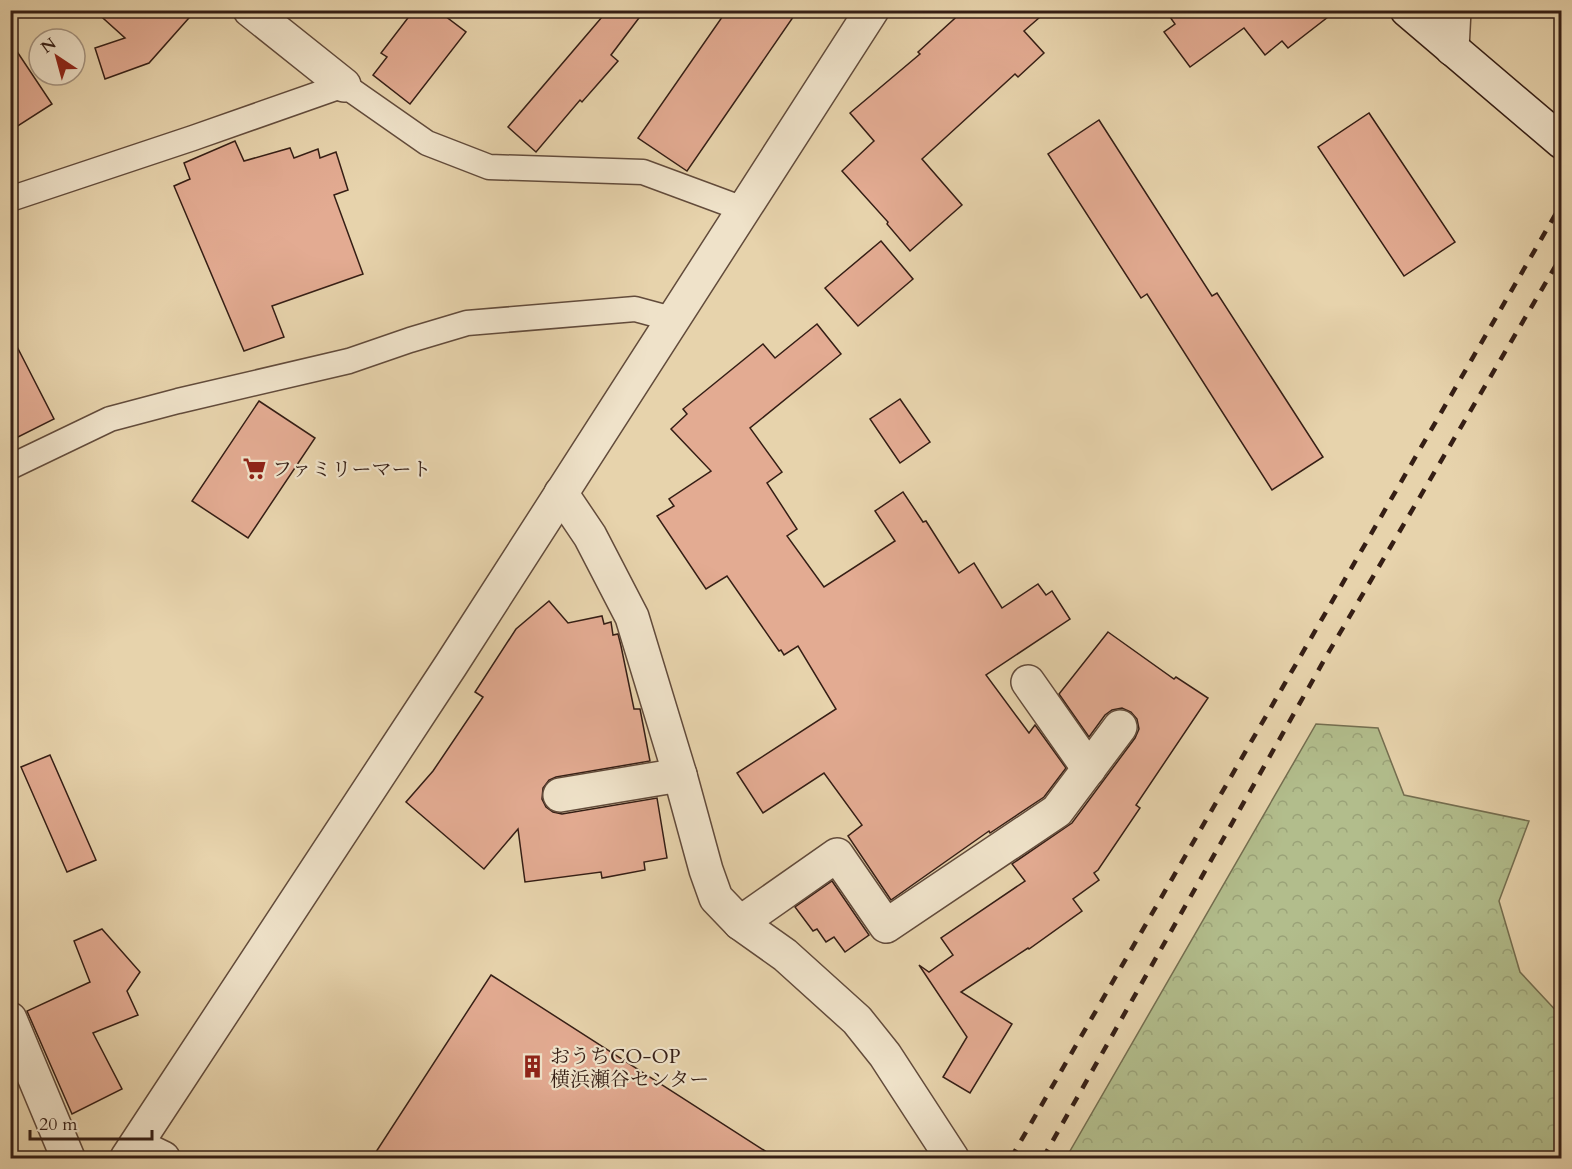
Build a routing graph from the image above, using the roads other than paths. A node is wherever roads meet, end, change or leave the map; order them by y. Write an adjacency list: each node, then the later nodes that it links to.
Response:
1 (250, 10): 6 (street)
2 (872, 10): 9 (street)
3 (1407, 10): 5 (street)
4 (1454, 10): 5 (street)
5 (1455, 52): 7 (street)
6 (344, 85): 8 (lane); 9 (lane)
7 (1562, 142)
8 (10, 199)
9 (743, 209): 10 (street)
10 (672, 319): 11 (lane); 12 (street)
11 (10, 467)
12 (561, 493): 16 (street); 21 (street)
13 (1028, 682): 15 (street)
14 (1120, 728): 15 (street)
15 (1089, 769): 18 (street)
16 (680, 775): 17 (street); 18 (street)
17 (560, 795)
18 (740, 923): 20 (street)
19 (10, 1019): 22 (street)
20 (946, 1148)
21 (142, 1154)
22 (68, 1158)

